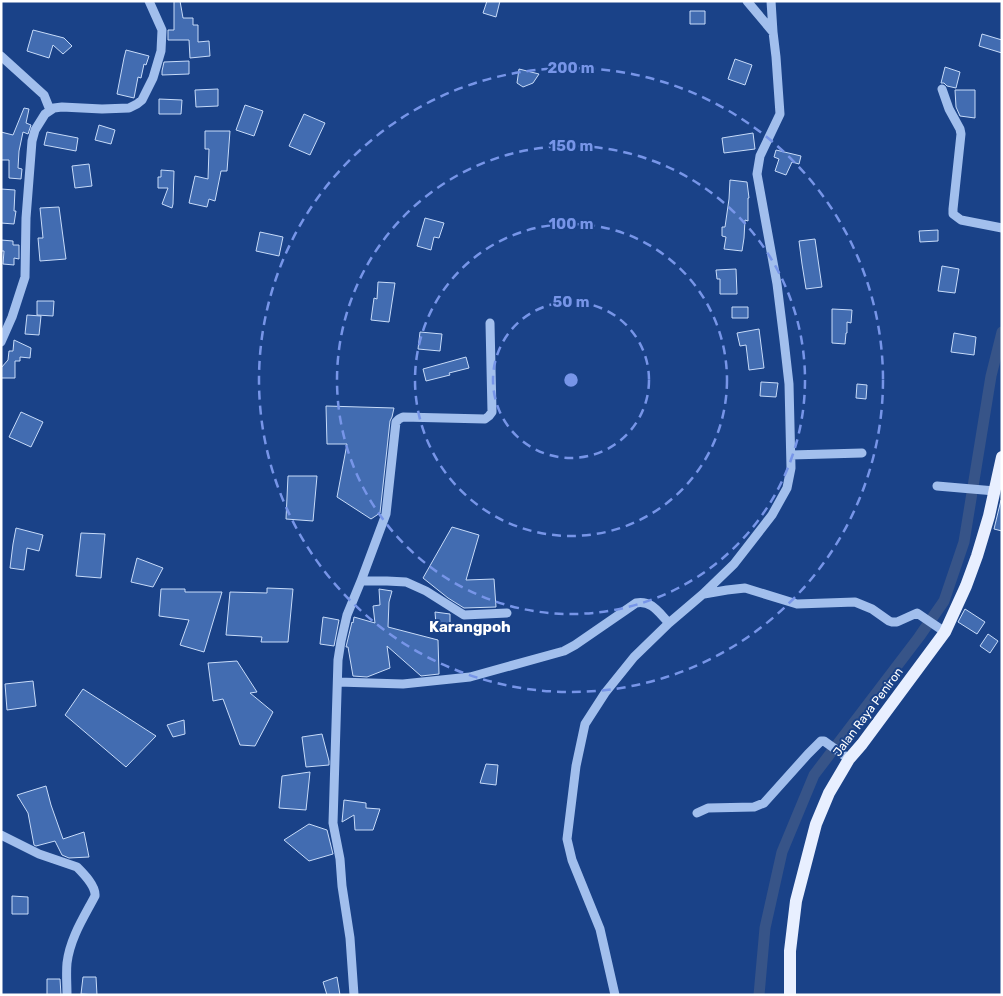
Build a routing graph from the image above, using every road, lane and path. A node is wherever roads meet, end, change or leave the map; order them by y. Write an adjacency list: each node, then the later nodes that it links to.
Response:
1 (148, 1): 7 (street)
2 (748, 1): 4 (street)
3 (771, 1): 4 (street)
4 (773, 32): 12 (street)
5 (1, 56): 7 (street)
6 (942, 88): 8 (street)
7 (50, 110): 10 (street)
8 (1002, 228)
9 (490, 323): 16 (street)
10 (1, 342)
11 (862, 453): 12 (street)
12 (791, 455): 17 (street)
13 (1002, 457): 15 (main road, Jalan Raya Peniron)
14 (937, 486): 15 (street)
15 (988, 491): 20 (main road, Jalan Raya Peniron)
16 (361, 581): 18 (street); 21 (street)
17 (704, 594): 19 (street); 20 (street)
18 (507, 613)
19 (669, 623): 21 (street); 27 (street)
20 (945, 632): 22 (main road, Jalan Raya Peniron)
21 (338, 682): 26 (street)
22 (844, 756): 23 (street); 28 (main road, Jalan Raya Peniron)
23 (697, 813)
24 (1, 835): 25 (street)
25 (67, 995)
26 (354, 995)
27 (615, 995)
28 (790, 995)

